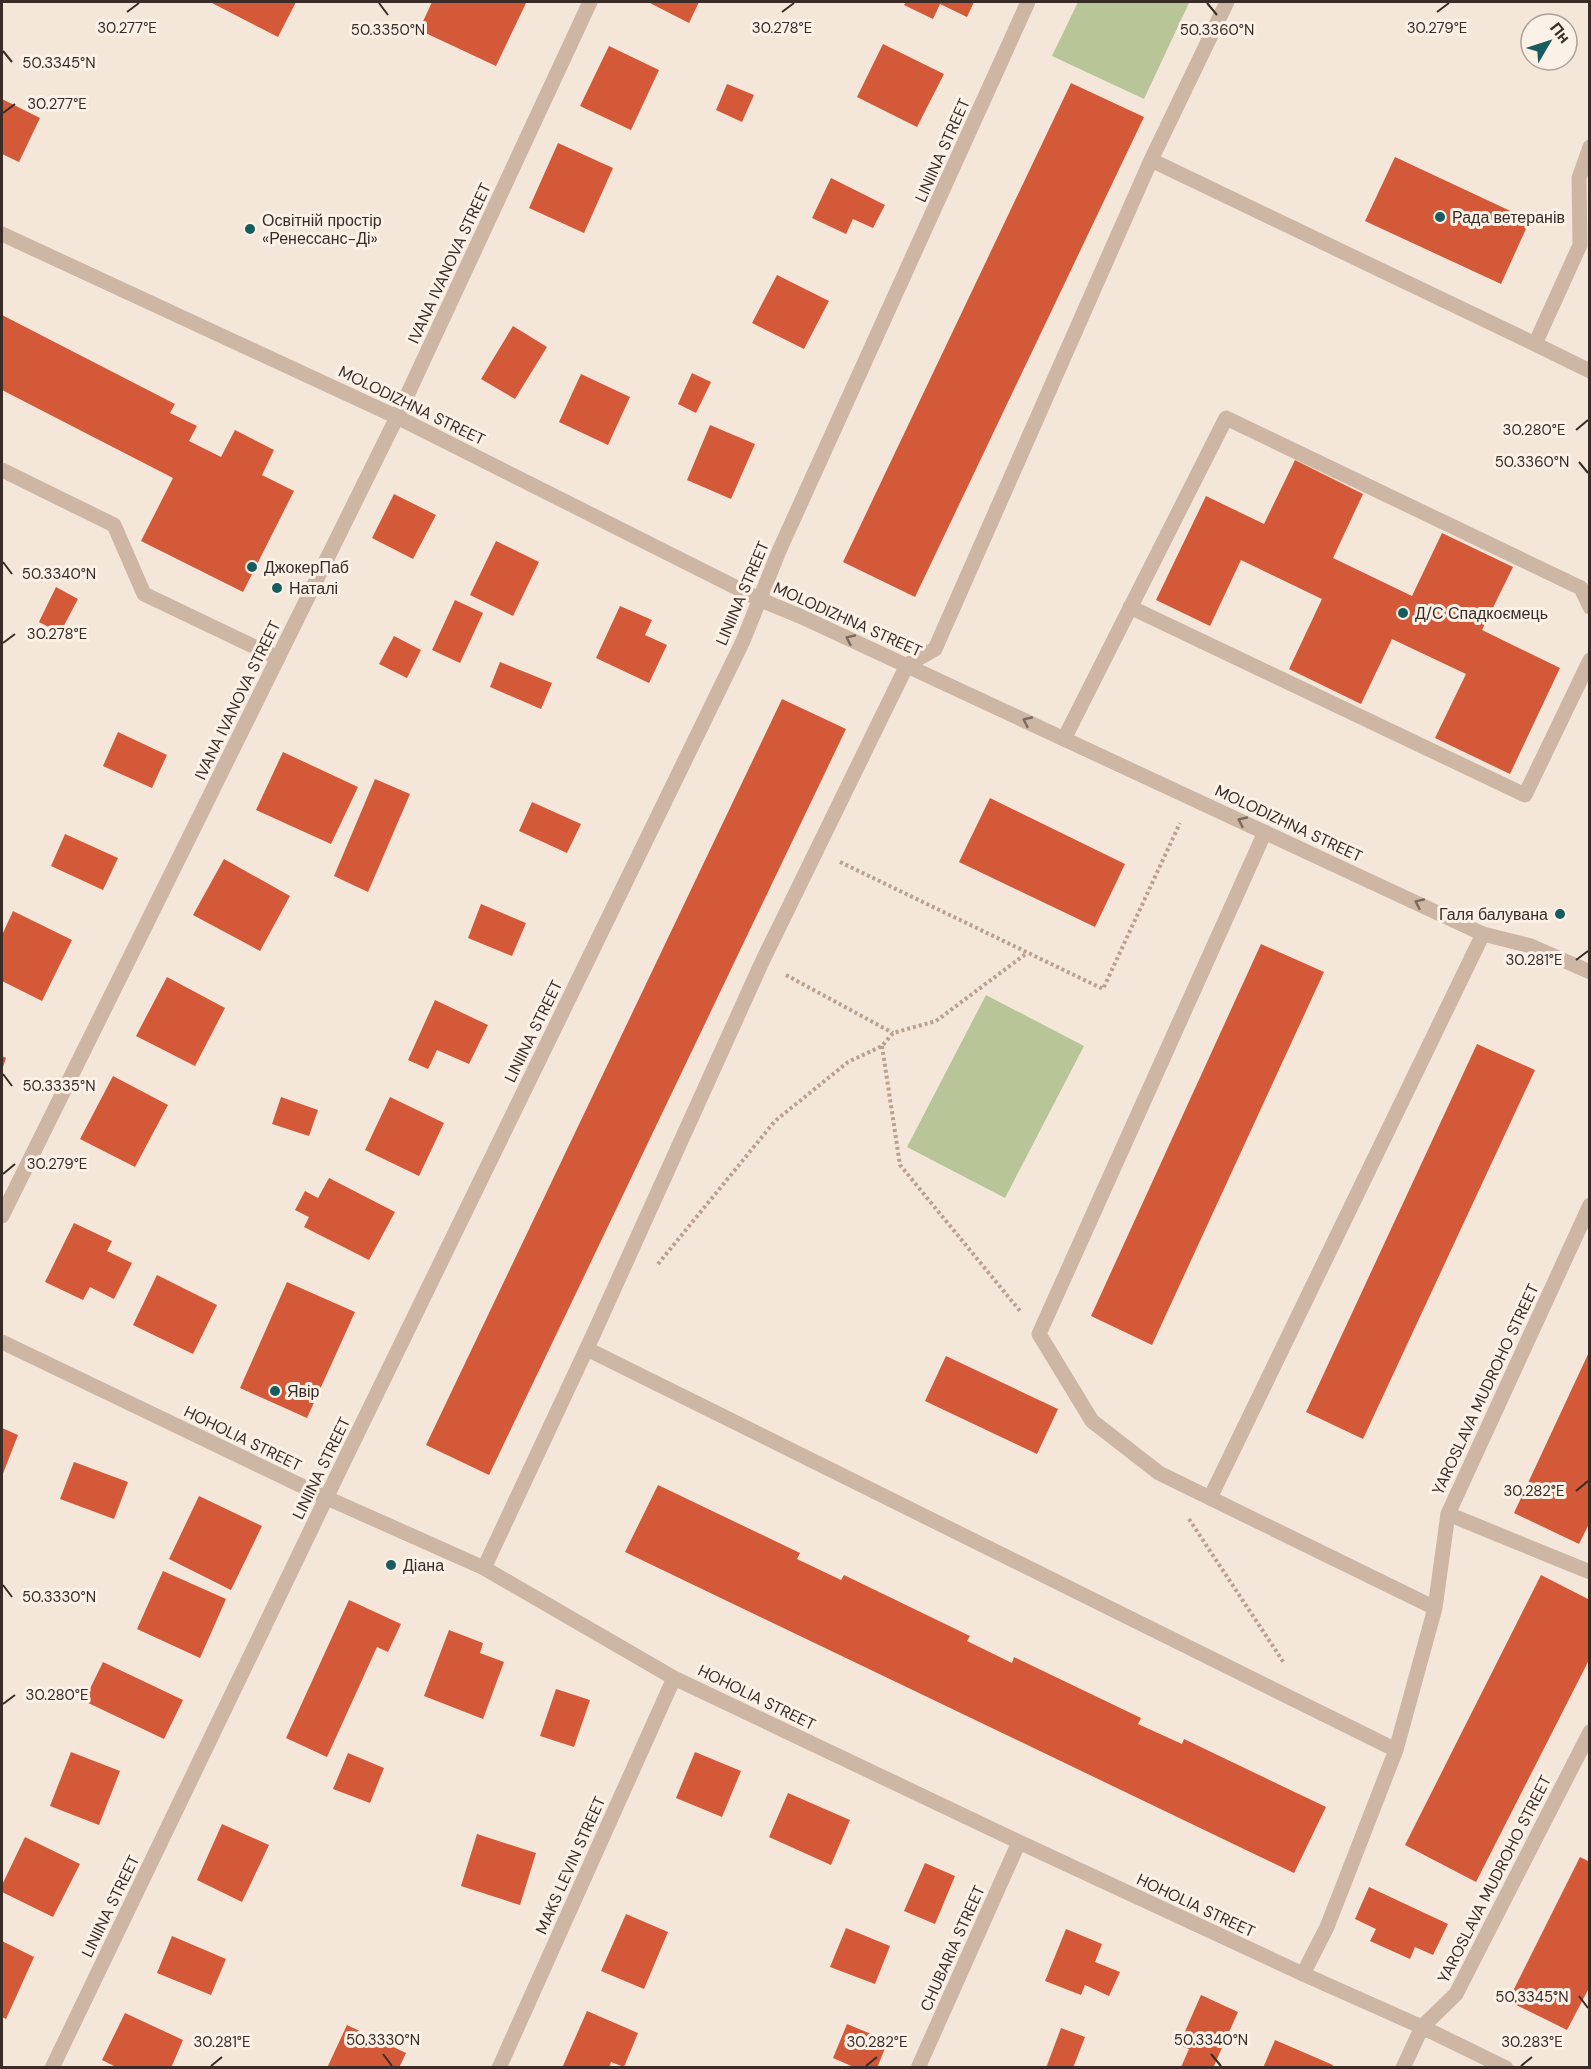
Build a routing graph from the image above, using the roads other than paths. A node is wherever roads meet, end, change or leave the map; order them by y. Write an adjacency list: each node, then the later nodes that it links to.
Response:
1 (590, 2): 10 (street, IVANA IVANOVA STREET)
2 (1028, 2): 12 (street, LINIINA STREET)
3 (1227, 2): 5 (street)
4 (1590, 147): 6 (street)
5 (1151, 160): 8 (street); 17 (street)
6 (1584, 204): 8 (street)
7 (2, 234): 10 (street, MOLODIZHNA STREET)
8 (1534, 344): 9 (street)
9 (1590, 371)
10 (397, 417): 12 (street, MOLODIZHNA STREET); 15 (street, IVANA IVANOVA STREET)
11 (2, 470): 15 (street)
12 (759, 599): 17 (street, MOLODIZHNA STREET, one-way to 12); 26 (street, LINIINA STREET)
13 (1130, 607): 14 (street); 16 (street); 18 (street)
14 (1590, 607)
15 (278, 658): 23 (street, IVANA IVANOVA STREET)
16 (1590, 660)
17 (907, 665): 18 (street, MOLODIZHNA STREET, one-way to 17); 25 (street)
18 (1064, 739): 19 (street, MOLODIZHNA STREET, one-way to 18)
19 (1265, 832): 20 (street, MOLODIZHNA STREET, one-way to 19); 27 (street)
20 (1484, 934): 21 (street, MOLODIZHNA STREET); 27 (street)
21 (1590, 972)
22 (1590, 1205): 28 (street, YAROSLAVA MUDROHO STREET)
23 (2, 1216)
24 (2, 1342): 26 (street, HOHOLIA STREET)
25 (587, 1348): 29 (street); 34 (street)
26 (327, 1498): 29 (street, HOHOLIA STREET); 38 (street, LINIINA STREET)
27 (1210, 1498): 31 (street)
28 (1448, 1514): 30 (street, YAROSLAVA MUDROHO STREET); 31 (street)
29 (484, 1568): 32 (street, HOHOLIA STREET)
30 (1590, 1572)
31 (1435, 1608): 34 (street)
32 (674, 1678): 35 (street, HOHOLIA STREET); 39 (street, MAKS LEVIN STREET)
33 (1590, 1732): 37 (street, YAROSLAVA MUDROHO STREET)
34 (1396, 1749): 36 (street)
35 (1019, 1842): 36 (street, HOHOLIA STREET); 40 (street, CHUBARIA STREET)
36 (1303, 1974): 37 (street, HOHOLIA STREET)
37 (1422, 2027): 41 (street, YAROSLAVA MUDROHO STREET); 42 (street, HOHOLIA STREET)
38 (52, 2067)
39 (499, 2067)
40 (918, 2067)
41 (1403, 2067)
42 (1506, 2067)

